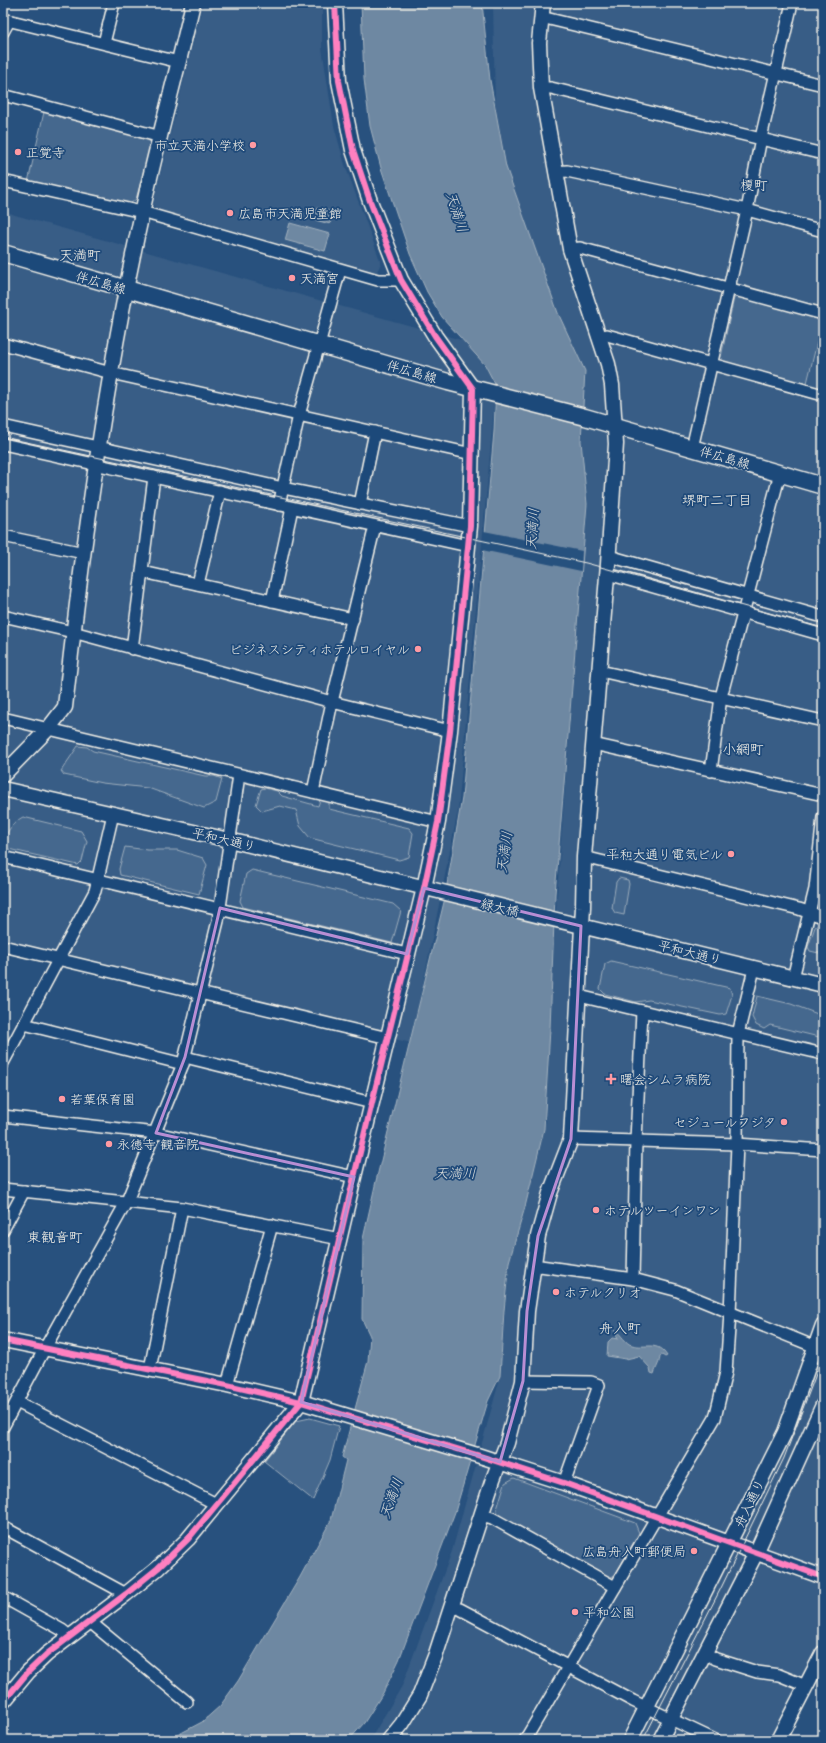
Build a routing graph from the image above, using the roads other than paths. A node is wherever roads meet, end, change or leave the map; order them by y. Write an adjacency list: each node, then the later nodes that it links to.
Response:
1 (114, 3): 8 (street)
2 (193, 3): 9 (street)
3 (335, 3): 25 (street)
4 (792, 3): 10 (street)
5 (542, 10): 10 (street); 12 (street)
6 (6, 20): 7 (street); 8 (street)
7 (3, 32)
8 (104, 43): 9 (street)
9 (179, 62): 14 (street)
10 (776, 72): 11 (street); 15 (street)
11 (823, 85)
12 (541, 88): 15 (street); 17 (street)
13 (3, 95): 14 (street)
14 (161, 137): 20 (street)
15 (761, 138): 16 (street); 19 (street)
16 (823, 154)
17 (555, 172): 19 (street); 22 (street)
18 (3, 181): 20 (street)
19 (747, 210): 21 (street); 26 (street)
20 (142, 212): 24 (street); 27 (street)
21 (823, 231)
22 (570, 249): 26 (street); 29 (street)
23 (3, 253): 27 (main road, 伴広島線)
24 (340, 270): 25 (street); 31 (street)
25 (401, 280): 34 (street)
26 (728, 288): 28 (street); 32 (street)
27 (126, 290): 31 (main road, 伴広島線); 33 (street)
28 (823, 314)
29 (598, 337): 32 (street); 38 (street)
30 (3, 344): 33 (street)
31 (319, 344): 34 (main road, 伴広島線); 36 (street)
32 (712, 364): 35 (street); 42 (street)
33 (111, 373): 36 (street); 41 (street)
34 (473, 389): 38 (main road, 伴広島線); 43 (street)
35 (823, 395)
36 (299, 415): 39 (street); 48 (street)
37 (3, 426): 41 (street)
38 (615, 426): 42 (main road, 伴広島線); 58 (street)
39 (375, 432): 43 (street); 50 (street)
40 (3, 444): 44 (street)
41 (98, 446): 44 (street); 48 (street)
42 (692, 448): 45 (main road, 伴広島線)
43 (472, 454): 54 (street)
44 (95, 464): 46 (street); 57 (street)
45 (780, 473): 47 (main road, 伴広島線); 62 (street)
46 (154, 477): 49 (street); 59 (street)
47 (823, 486)
48 (283, 488): 50 (street); 51 (street)
49 (220, 492): 51 (street); 61 (street)
50 (360, 504): 54 (street)
51 (279, 505): 52 (street)
52 (292, 508): 53 (street); 63 (street)
53 (375, 526): 56 (street); 67 (street)
54 (470, 526): 56 (street)
55 (3, 536): 57 (street)
56 (468, 546): 77 (street)
57 (84, 553): 68 (street)
58 (609, 556): 60 (street); 62 (street)
59 (143, 572): 61 (street); 70 (street)
60 (608, 574): 64 (street); 71 (street)
61 (198, 584): 63 (street)
62 (747, 594): 64 (street); 66 (street)
63 (272, 601): 67 (street)
64 (742, 612): 69 (street); 72 (street)
65 (3, 616): 68 (street)
66 (823, 617)
67 (353, 619): 73 (street)
68 (73, 632): 70 (street); 76 (street)
69 (823, 635)
70 (132, 649): 73 (street)
71 (600, 671): 72 (street); 78 (street)
72 (721, 697): 75 (street); 79 (street)
73 (332, 702): 77 (street); 83 (street)
74 (3, 718): 76 (street)
75 (823, 721)
76 (48, 729): 80 (street); 81 (street)
77 (450, 731): 87 (street)
78 (593, 744): 79 (street); 90 (street)
79 (711, 771): 84 (street)
80 (3, 775)
81 (239, 775): 83 (street); 88 (street)
82 (3, 789): 85 (street, 平和大通り)
83 (312, 792): 87 (street)
84 (823, 795)
85 (113, 814): 88 (street, 平和大通り); 91 (street)
86 (823, 817): 95 (street)
87 (438, 822): 92 (street)
88 (229, 840): 92 (street, 平和大通り); 94 (street)
89 (3, 857): 91 (street)
90 (584, 857): 95 (street); 98 (street)
91 (99, 879): 94 (street); 101 (street)
92 (424, 888): 93 (street, 平和大通り); 100 (street)
93 (444, 894): 97 (street, 緑大橋)
94 (220, 908): 100 (street); 105 (street)
95 (809, 913): 96 (street); 103 (street)
96 (823, 917)
97 (557, 920): 98 (street, 平和大通り)
98 (581, 926): 102 (street, 平和大通り); 106 (street)
99 (3, 946): 101 (street)
100 (407, 954): 110 (street)
101 (59, 959): 105 (street); 108 (street)
102 (754, 969): 103 (street, 平和大通り); 109 (street)
103 (793, 978): 104 (street, 平和大通り)
104 (821, 985)
105 (200, 993): 110 (street); 112 (street)
106 (579, 996): 107 (street); 117 (street)
107 (642, 1011): 109 (street); 118 (street)
108 (24, 1024): 112 (street); 113 (street)
109 (738, 1034): 111 (street); 119 (street)
110 (388, 1038): 114 (street)
111 (823, 1054)
112 (184, 1061): 114 (street); 116 (street)
113 (3, 1062)
114 (372, 1103): 121 (street)
115 (3, 1116): 116 (street)
116 (156, 1133): 121 (street); 124 (street)
117 (571, 1139): 118 (street); 129 (street)
118 (636, 1141): 119 (street); 130 (street)
119 (737, 1144): 120 (street); 131 (street)
120 (823, 1150)
121 (354, 1177): 128 (street)
122 (3, 1189): 123 (street)
123 (24, 1191): 124 (street); 127 (street)
124 (127, 1201): 125 (street); 134 (street)
125 (182, 1208): 126 (street); 136 (street)
126 (272, 1224): 128 (street); 138 (street)
127 (3, 1230)
128 (340, 1238): 140 (street)
129 (533, 1265): 130 (street); 137 (street)
130 (633, 1279): 131 (street)
131 (730, 1313): 135 (street); 147 (street)
132 (823, 1325): 135 (street, 舟入通り)
133 (3, 1340): 134 (street)
134 (45, 1348): 136 (street); 139 (street)
135 (820, 1348): 149 (street, 舟入通り)
136 (150, 1369): 138 (street)
137 (523, 1381): 143 (street); 144 (street)
138 (227, 1385): 140 (street)
139 (16, 1402): 142 (street); 145 (street)
140 (301, 1402): 143 (street); 145 (street)
141 (822, 1408): 150 (street, 舟入通り)
142 (3, 1428)
143 (500, 1462): 144 (street); 146 (street)
144 (564, 1483): 147 (street)
145 (216, 1504): 153 (street)
146 (482, 1515): 152 (street); 155 (street)
147 (657, 1516): 149 (street); 152 (street)
148 (3, 1527): 153 (street)
149 (730, 1542): 150 (street); 165 (street, 舟入通り)
150 (756, 1553): 151 (street); 158 (street, 舟入通り)
151 (823, 1577)
152 (615, 1587): 160 (street)
153 (126, 1594): 156 (street)
154 (3, 1597): 157 (street)
155 (452, 1607): 160 (street); 167 (street)
156 (89, 1621): 157 (street); 164 (street)
157 (68, 1636): 163 (street)
158 (704, 1653): 162 (street); 166 (street, 舟入通り)
159 (822, 1656): 161 (street)
160 (569, 1666): 165 (street); 168 (street)
161 (818, 1674): 162 (street)
162 (806, 1686): 172 (street)
163 (3, 1702)
164 (187, 1702)
165 (646, 1708): 166 (street); 169 (street, 舟入通り)
166 (670, 1720): 170 (street, 舟入通り); 171 (street)
167 (389, 1740)
168 (525, 1740)
169 (630, 1740)
170 (660, 1740)
171 (715, 1740)
172 (778, 1740)

